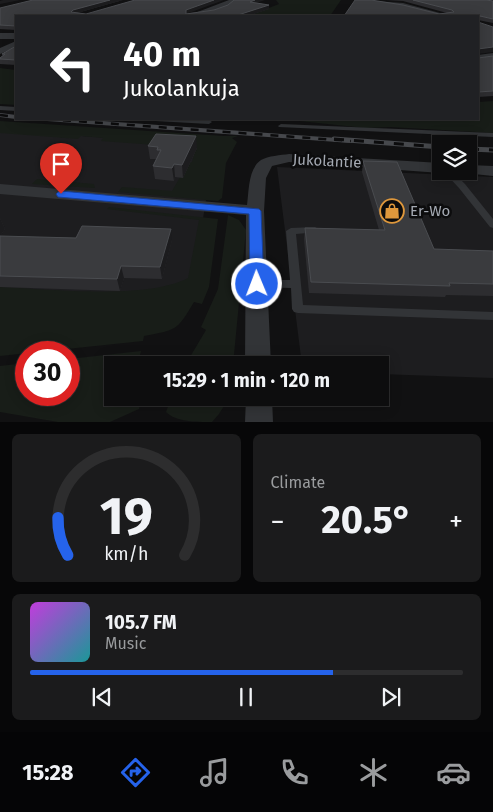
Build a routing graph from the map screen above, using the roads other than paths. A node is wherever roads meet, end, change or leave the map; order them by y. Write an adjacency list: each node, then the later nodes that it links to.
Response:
1 (234, 0): 3 (street)
2 (362, 0): 4 (street)
3 (194, 15)
4 (443, 15)
5 (0, 36): 6 (street)
6 (15, 36)
7 (15, 44): 8 (street)
8 (0, 51)
9 (493, 56): 10 (street)
10 (479, 58)
11 (0, 108): 12 (lane)
12 (15, 109)
13 (173, 120): 14 (lane)
14 (210, 122)
15 (281, 126): 16 (lane)
16 (493, 136)
17 (432, 167): 22 (street, Jukolantie)
18 (477, 170): 19 (street)
19 (493, 171)
20 (456, 180): 23 (lane)
21 (0, 189): 22 (street)
22 (255, 211): 25 (street, Jukolantie)
23 (493, 225)
24 (328, 230): 26 (lane)
25 (257, 284): 26 (lane); 28 (street, Jukolantie)
26 (296, 284): 27 (lane)
27 (493, 316)
28 (258, 356)
29 (259, 406): 30 (street)
30 (259, 422)

